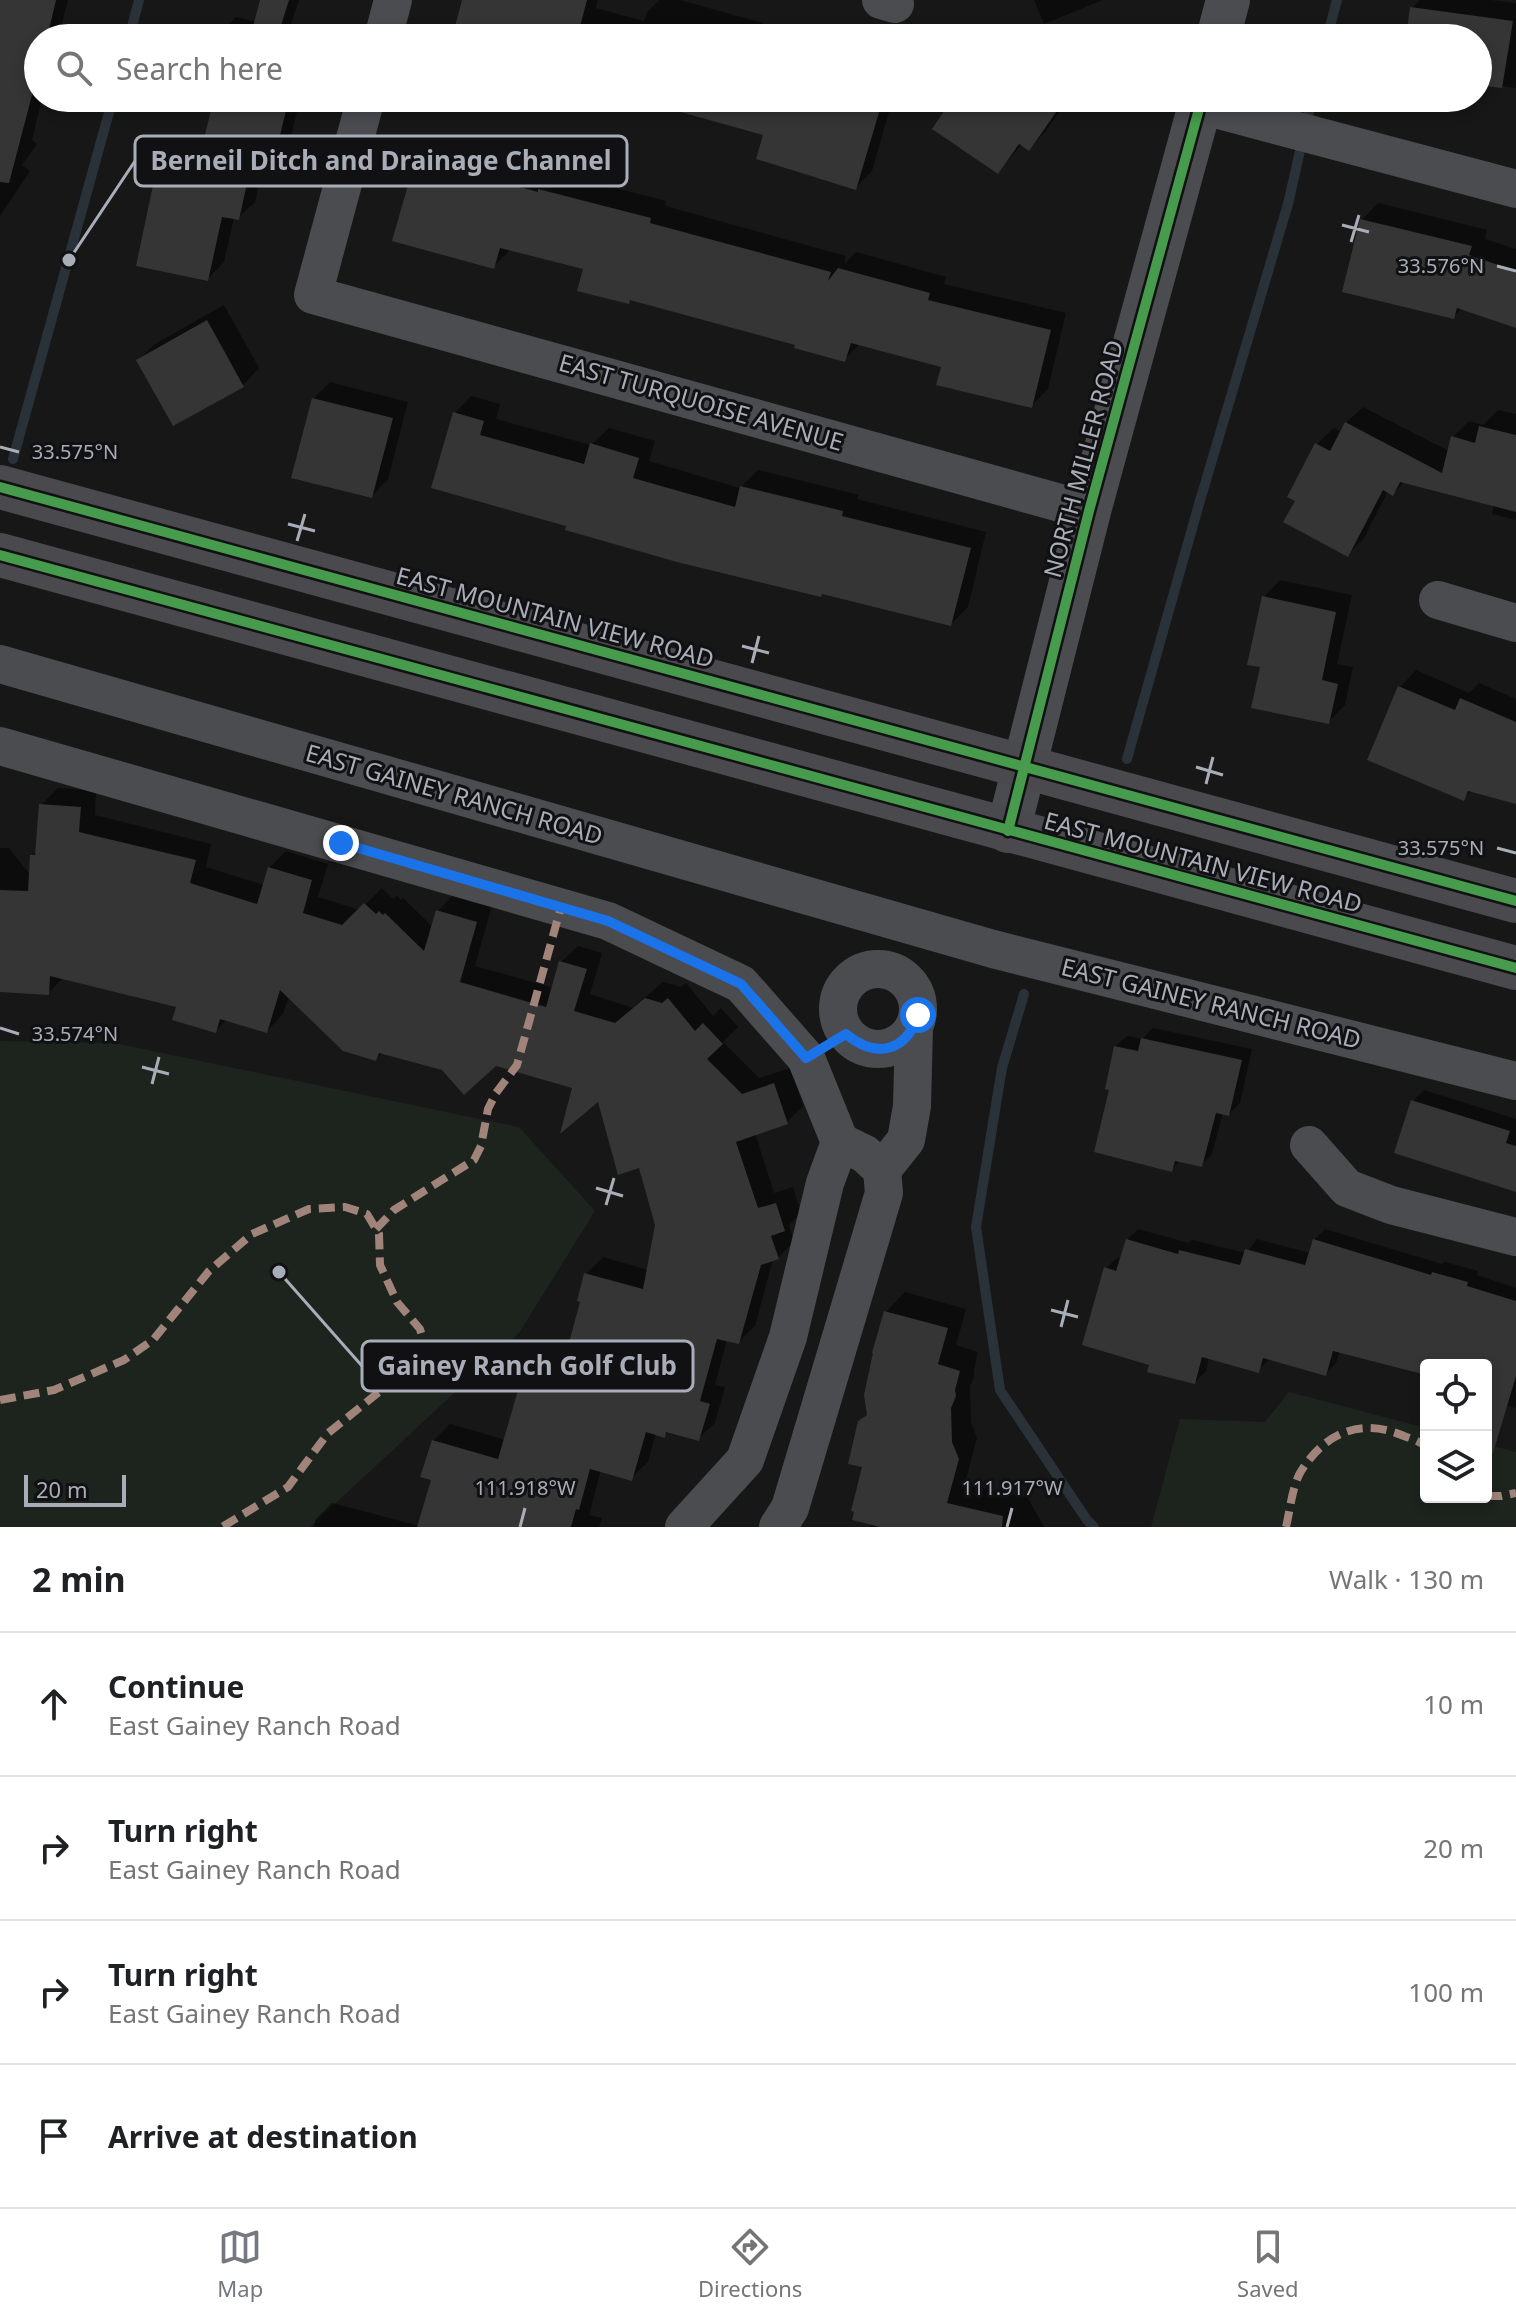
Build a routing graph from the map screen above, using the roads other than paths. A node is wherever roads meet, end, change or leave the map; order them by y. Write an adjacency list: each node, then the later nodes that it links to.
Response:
1 (393, 0): 3 (street)
2 (1228, 0): 4 (street)
3 (387, 24)
4 (1222, 24)
5 (362, 112): 10 (street, EAST TURQUOISE AVENUE)
6 (1198, 112): 10 (street, NORTH MILLER ROAD)
7 (1238, 112): 8 (street)
8 (1516, 189)
9 (0, 487): 16 (main road, EAST MOUNTAIN VIEW ROAD)
10 (1089, 511): 16 (street, NORTH MILLER ROAD)
11 (0, 555): 17 (main road, EAST MOUNTAIN VIEW ROAD)
12 (1438, 600): 13 (street)
13 (1516, 623)
14 (0, 664): 19 (street, EAST GAINEY RANCH ROAD)
15 (0, 746): 24 (street)
16 (1024, 767): 17 (street, NORTH MILLER ROAD); 18 (main road, EAST MOUNTAIN VIEW ROAD)
17 (1008, 831): 20 (main road, EAST MOUNTAIN VIEW ROAD)
18 (1516, 901)
19 (908, 924): 21 (street); 25 (street, EAST GAINEY RANCH ROAD)
20 (1516, 968)
21 (894, 972): 22 (street); 23 (street)
22 (914, 1028): 23 (street); 28 (street)
23 (846, 1034): 24 (street)
24 (806, 1058): 26 (street)
25 (1516, 1081)
26 (840, 1142): 28 (street); 30 (street)
27 (1309, 1145): 29 (street)
28 (882, 1170): 31 (street)
29 (1516, 1237)
30 (790, 1328): 31 (street); 32 (street)
31 (840, 1339): 33 (street)
32 (690, 1525)
33 (778, 1527)

